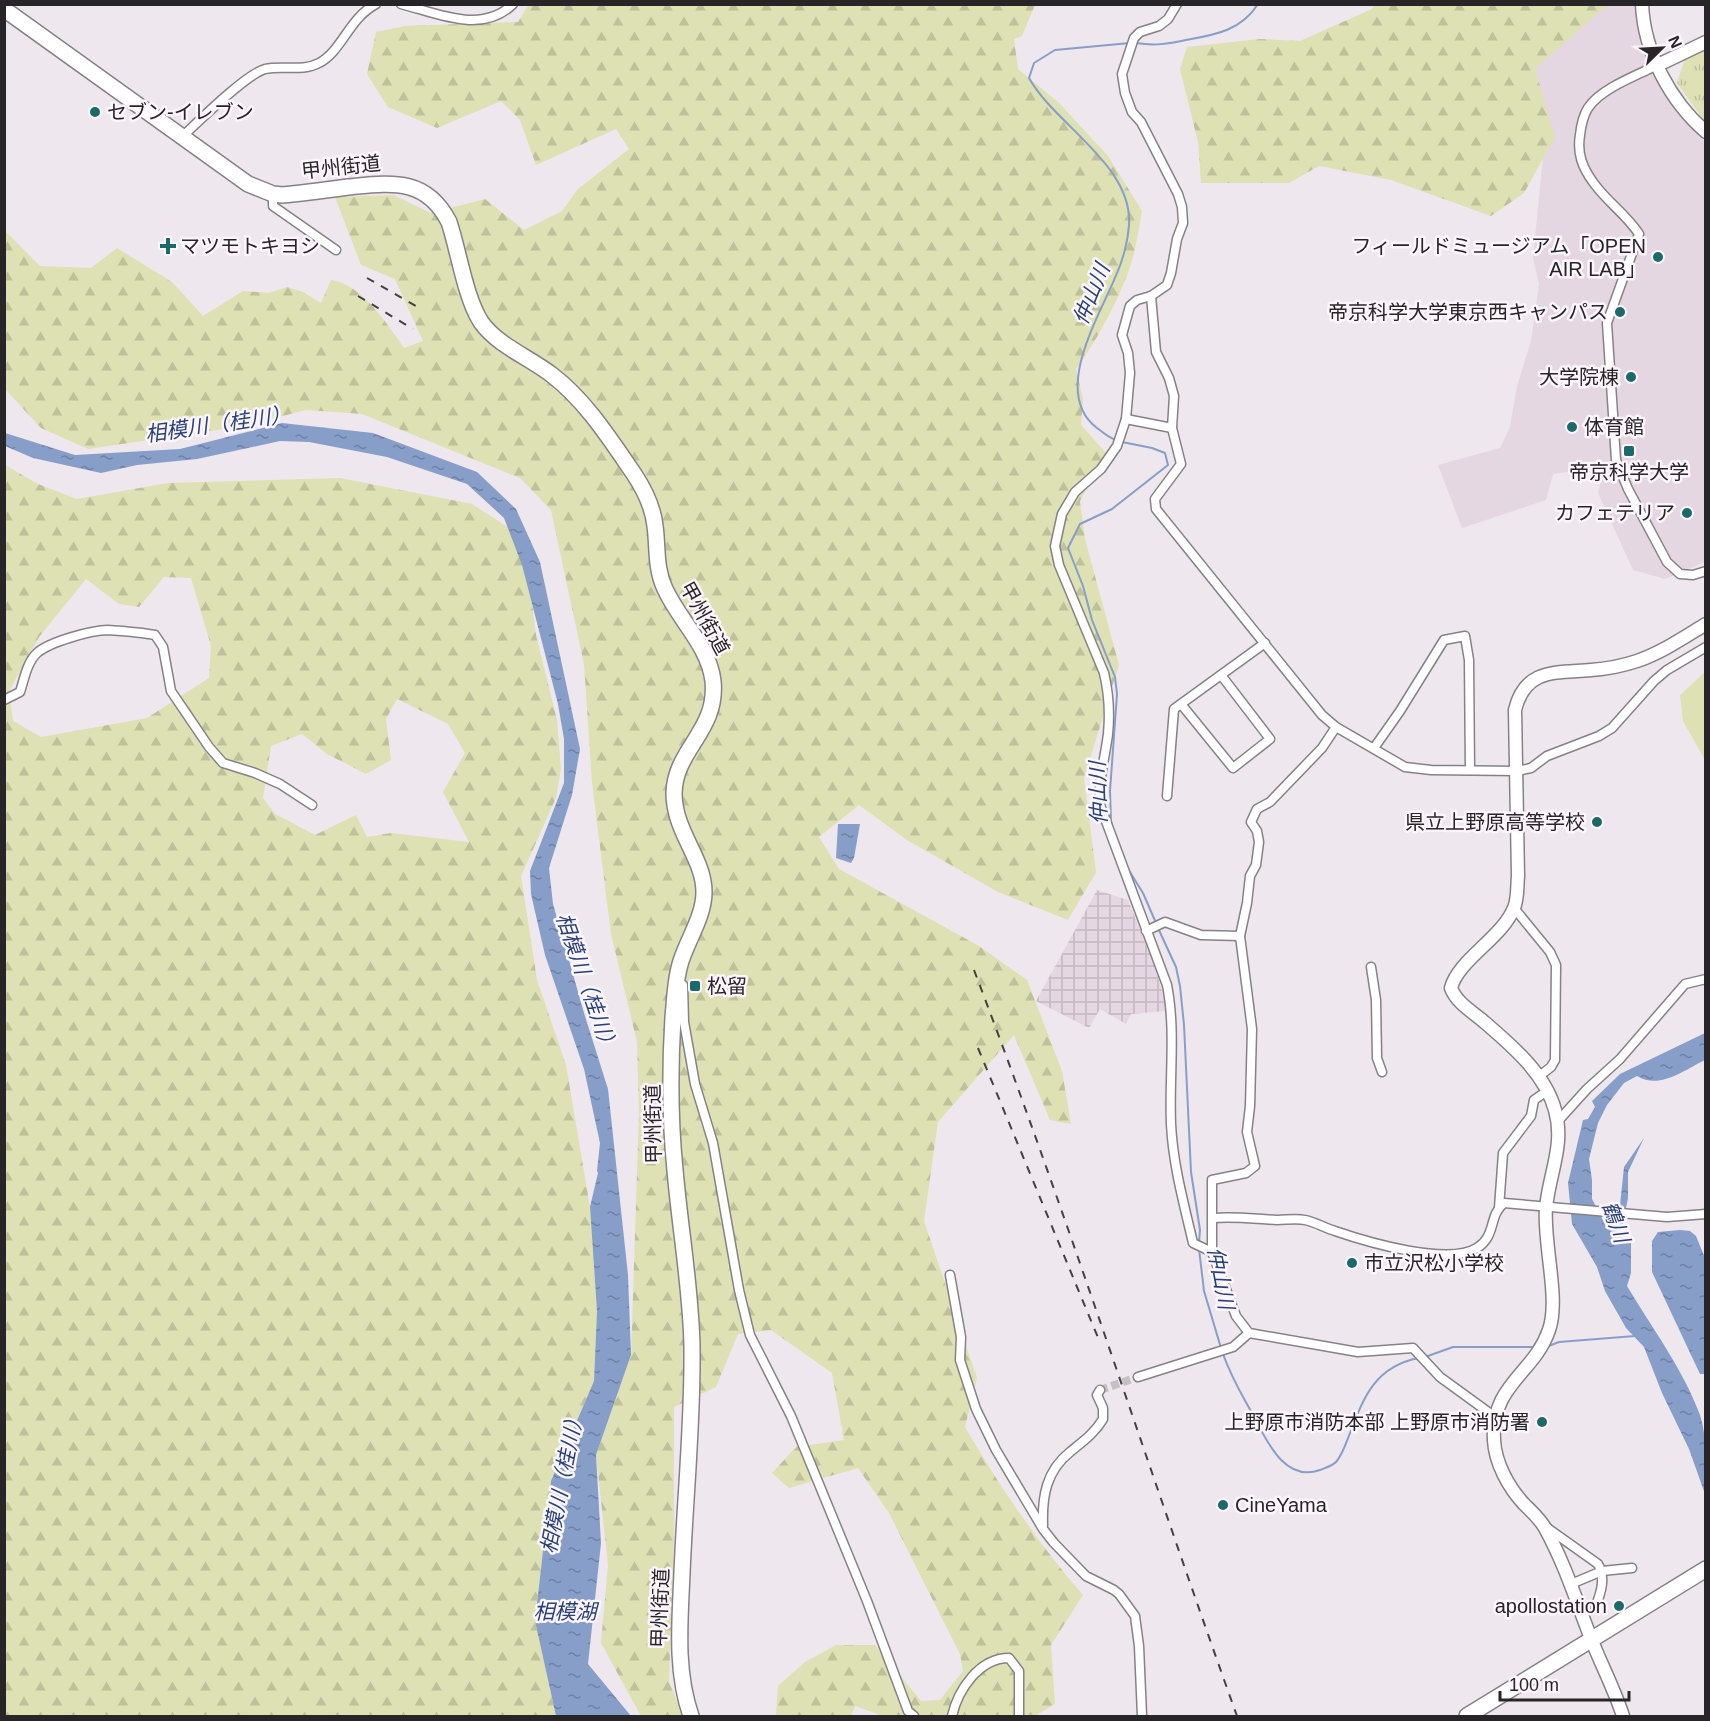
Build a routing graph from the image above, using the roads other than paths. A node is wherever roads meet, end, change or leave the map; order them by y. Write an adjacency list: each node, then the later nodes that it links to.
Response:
1 (376, 4): 10 (street)
2 (400, 4): 3 (street)
3 (513, 4)
4 (1177, 4): 13 (street)
5 (1642, 4): 8 (street)
6 (4, 9): 10 (highway, 甲州街道)
7 (1706, 42): 8 (street)
8 (1658, 65): 9 (street); 16 (street)
9 (1706, 132)
10 (183, 136): 11 (highway, 甲州街道)
11 (273, 194): 12 (street); 33 (highway, 甲州街道)
12 (336, 250)
13 (1151, 296): 14 (street); 15 (street)
14 (1126, 419): 15 (street); 30 (street)
15 (1172, 428): 18 (street)
16 (1706, 571)
17 (1706, 624): 26 (street)
18 (1265, 643): 20 (street); 23 (street)
19 (1706, 647): 26 (street)
20 (1221, 675): 22 (street); 22 (street)
21 (4, 700): 28 (street)
22 (1181, 704): 27 (street)
23 (1336, 727): 24 (street); 31 (street)
24 (1374, 748): 25 (street); 25 (street)
25 (1470, 770): 26 (street)
26 (1517, 771): 29 (street)
27 (1167, 796)
28 (312, 805)
29 (1514, 908): 36 (street); 36 (street)
30 (1146, 931): 31 (street); 43 (street)
31 (1240, 936): 42 (street)
32 (1371, 968): 35 (street)
33 (676, 979): 58 (highway, 甲州街道); 59 (street)
34 (1706, 979): 38 (street)
35 (1382, 1072)
36 (1538, 1077): 37 (street)
37 (1547, 1091): 38 (street); 39 (street)
38 (1558, 1121): 40 (street)
39 (1498, 1208): 40 (street); 42 (street)
40 (1552, 1208): 41 (street); 48 (street)
41 (1706, 1214)
42 (1213, 1218): 43 (street)
43 (1212, 1252): 45 (street)
44 (950, 1275): 50 (street)
45 (1249, 1333): 46 (street); 48 (street)
46 (1138, 1377)
47 (1100, 1390): 50 (street)
48 (1495, 1417): 49 (street)
49 (1544, 1526): 53 (street); 54 (street)
50 (1043, 1529): 62 (street)
51 (1632, 1568): 53 (street)
52 (1706, 1569): 56 (highway)
53 (1602, 1571): 54 (street); 55 (street)
54 (1571, 1584): 56 (street)
55 (1595, 1608)
56 (1592, 1640): 57 (highway); 64 (street)
57 (1486, 1712): 63 (highway)
58 (691, 1716)
59 (914, 1716)
60 (952, 1716): 61 (street)
61 (1019, 1716)
62 (1142, 1716)
63 (1467, 1716)
64 (1623, 1716)

